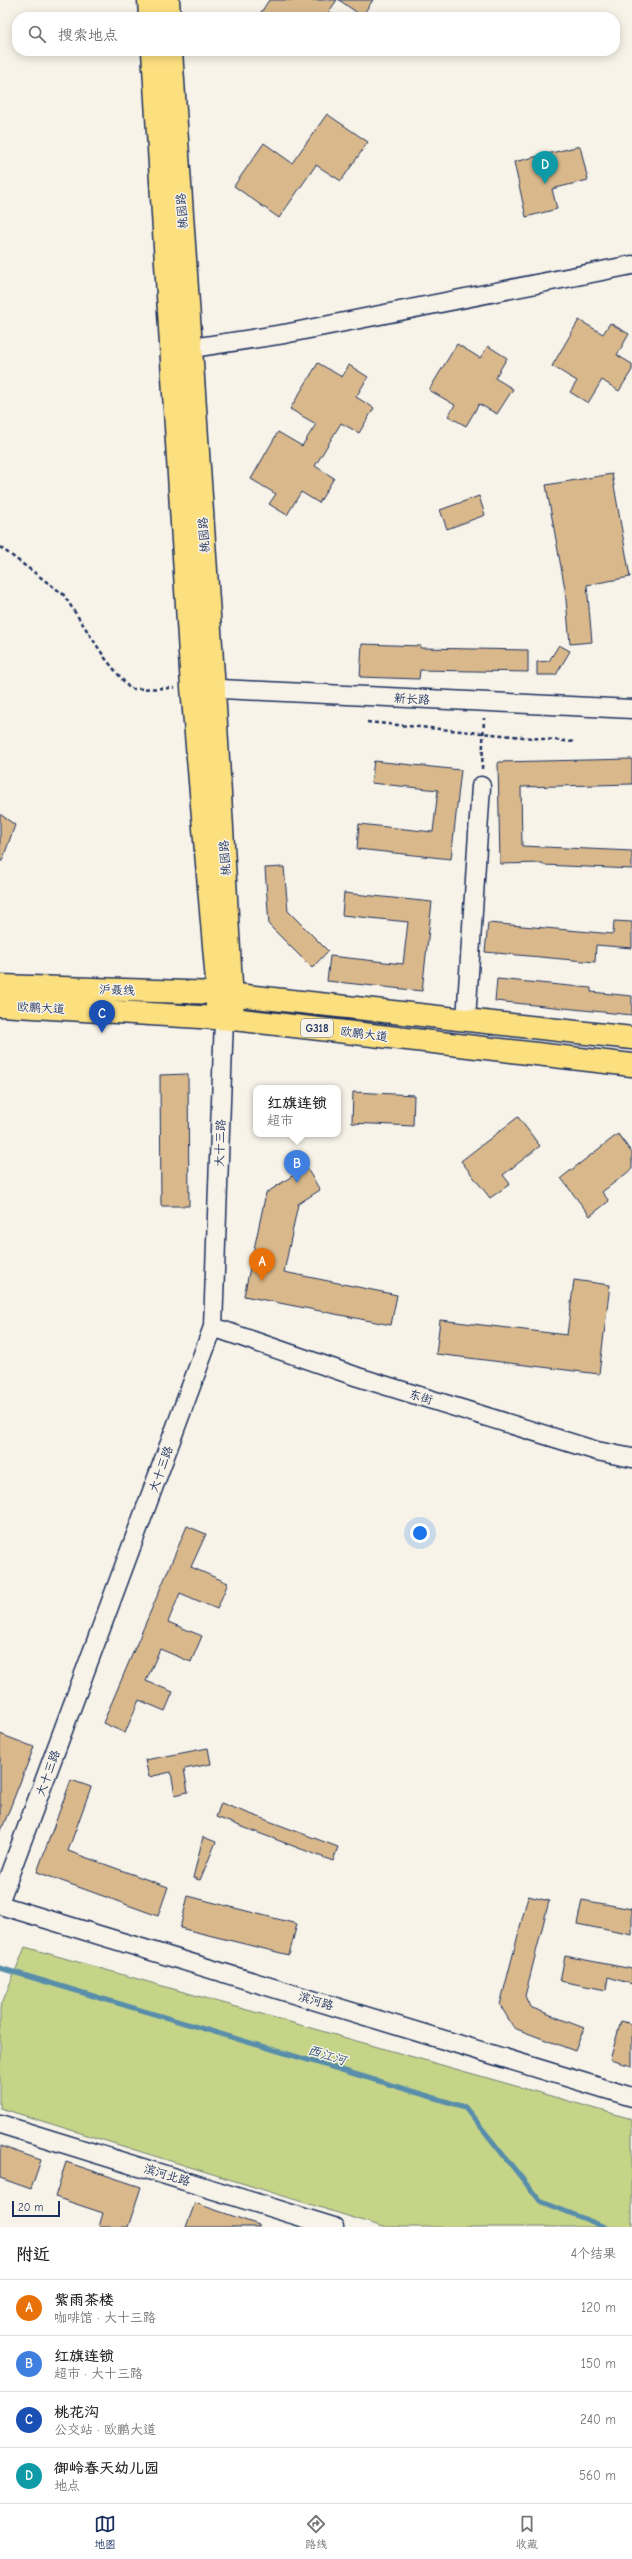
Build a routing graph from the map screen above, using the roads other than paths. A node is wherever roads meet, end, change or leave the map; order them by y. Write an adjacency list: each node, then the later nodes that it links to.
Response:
1 (149, 0): 3 (main road)
2 (168, 0): 4 (main road)
3 (150, 12)
4 (169, 12)
5 (153, 56): 8 (main road)
6 (171, 56): 8 (main road, 桃园路)
7 (632, 265): 8 (street)
8 (182, 350): 9 (main road); 10 (main road, 桃园路)
9 (192, 687): 10 (street, 新长路); 14 (main road)
10 (214, 690): 11 (street, 新长路); 14 (main road, 桃园路)
11 (632, 709)
12 (481, 786): 17 (street)
13 (0, 986): 14 (main road, 沪聂线 / G318)
14 (226, 995): 16 (main road, 桃园路); 17 (main road, 欧鹏大道 / G318)
15 (0, 1005): 16 (main road, 欧鹏大道 / G318)
16 (225, 1018): 19 (main road, 欧鹏大道 / G318); 20 (street, 大十三路)
17 (466, 1020): 18 (main road, 欧鹏大道 / G318)
18 (632, 1038)
19 (632, 1065)
20 (213, 1327): 21 (street, 东街); 22 (street, 大十三路)
21 (632, 1458)
22 (0, 1900)
23 (0, 1905): 24 (street, 滨河路)
24 (632, 2097)
25 (0, 2124): 26 (street, 滨河北路)
26 (334, 2227)

